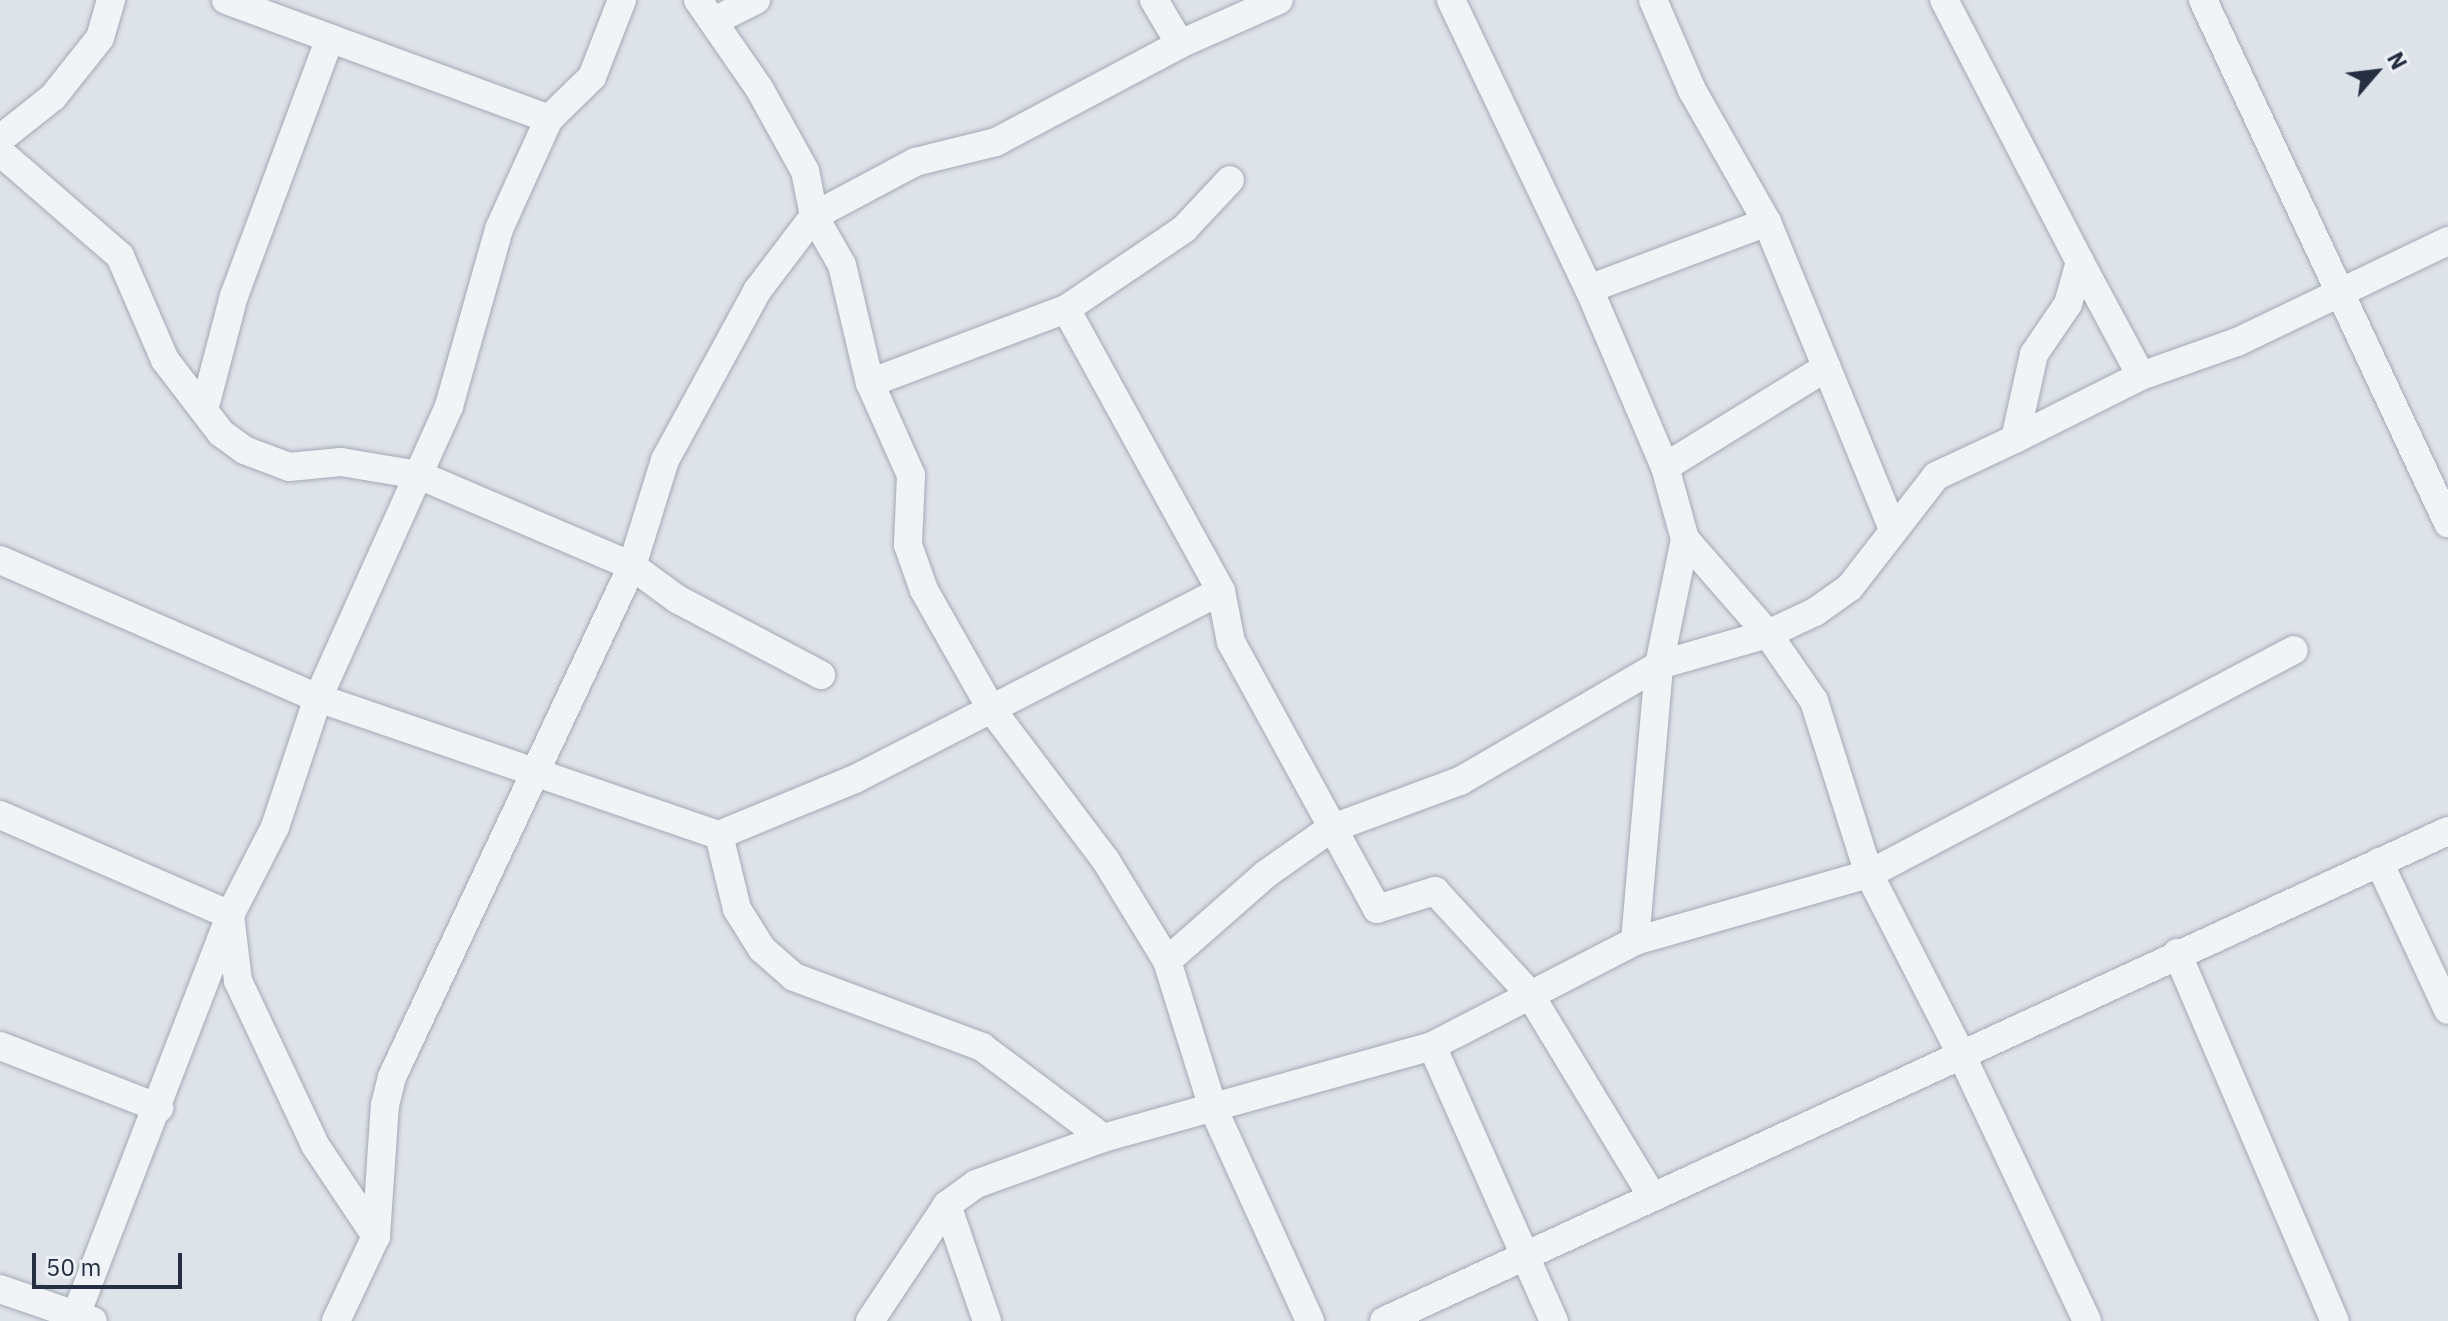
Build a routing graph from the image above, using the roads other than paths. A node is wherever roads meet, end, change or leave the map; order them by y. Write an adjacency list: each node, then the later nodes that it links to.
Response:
1 (111, 0): 15 (street)
2 (226, 0): 12 (street)
3 (622, 0): 14 (street)
4 (756, 0): 11 (street)
5 (1154, 0): 13 (street)
6 (1279, 0): 13 (street)
7 (1451, 0): 22 (street)
8 (1653, 0): 19 (street)
9 (1944, 0): 21 (street)
10 (2203, 0): 23 (street)
11 (706, 10): 18 (street)
12 (330, 38): 14 (street); 28 (street)
13 (1180, 44): 18 (street)
14 (549, 119): 31 (street)
15 (0, 139)
16 (0, 152): 28 (street)
17 (1230, 180): 24 (street)
18 (814, 216): 27 (street); 36 (street)
19 (1767, 222): 22 (street); 25 (street)
20 (2448, 241): 23 (street)
21 (2080, 262): 26 (street); 29 (street)
22 (1589, 289): 30 (street)
23 (2338, 296): 26 (street); 32 (street)
24 (1066, 309): 27 (street); 37 (street)
25 (1827, 367): 30 (street); 33 (street)
26 (2141, 376): 29 (street)
27 (870, 383): 43 (street)
28 (204, 410): 31 (street)
29 (2015, 439): 33 (street)
30 (1665, 467): 34 (street)
31 (419, 475): 36 (street); 42 (street)
32 (2448, 523)
33 (1893, 529): 38 (street)
34 (1685, 539): 38 (street); 40 (street)
35 (0, 560): 42 (street)
36 (632, 566): 41 (street); 44 (street)
37 (1221, 591): 43 (street); 46 (street)
38 (1768, 634): 40 (street); 50 (street)
39 (2294, 650): 50 (street)
40 (1659, 665): 46 (street); 52 (street)
41 (821, 675)
42 (318, 698): 44 (street); 51 (street)
43 (992, 710): 48 (street); 54 (street)
44 (534, 768): 48 (street); 65 (street)
45 (0, 815): 51 (street)
46 (1330, 829): 54 (street); 55 (street)
47 (2448, 831): 49 (street)
48 (719, 835): 62 (street)
49 (2379, 862): 53 (street); 56 (street)
50 (1869, 874): 52 (street); 59 (street)
51 (230, 915): 60 (street); 65 (street)
52 (1635, 941): 55 (street)
53 (2177, 953): 59 (street); 76 (street)
54 (1167, 961): 61 (street)
55 (1529, 993): 58 (street); 63 (street)
56 (2448, 1010)
57 (0, 1046): 60 (street)
58 (1432, 1046): 61 (street); 66 (street)
59 (1960, 1052): 63 (street); 75 (street)
60 (159, 1108): 68 (street)
61 (1213, 1108): 62 (street); 72 (street)
62 (1103, 1138): 64 (street)
63 (1652, 1196): 66 (street)
64 (947, 1205): 70 (street); 71 (street)
65 (376, 1236): 69 (street)
66 (1521, 1257): 73 (street); 74 (street)
67 (0, 1289): 68 (street)
68 (84, 1318)
69 (336, 1321)
70 (870, 1321)
71 (987, 1321)
72 (1310, 1321)
73 (1384, 1321)
74 (1554, 1321)
75 (2087, 1321)
76 (2335, 1321)

